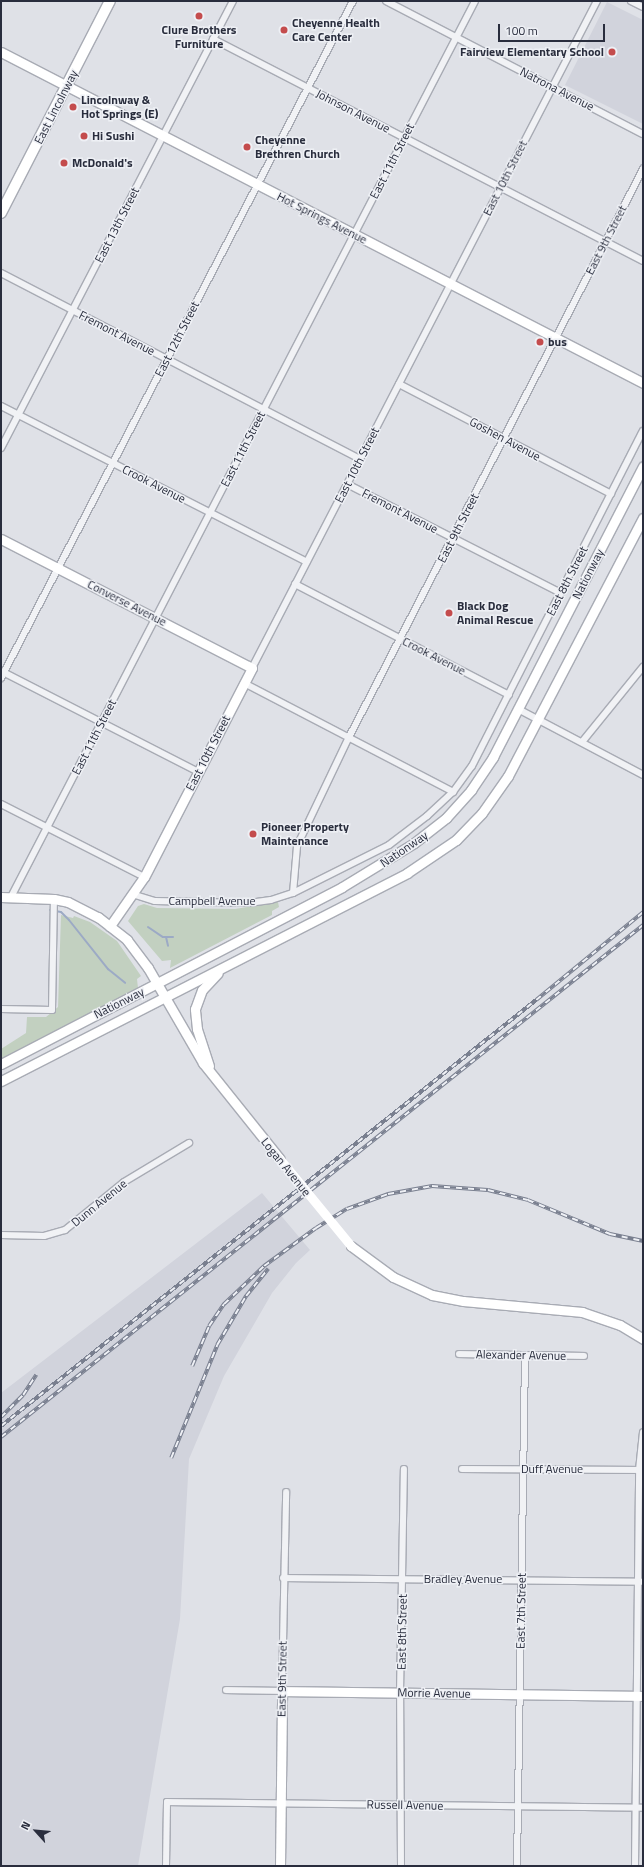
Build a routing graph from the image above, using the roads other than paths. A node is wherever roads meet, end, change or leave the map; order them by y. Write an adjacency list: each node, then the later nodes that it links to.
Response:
1 (110, 1): 12 (main road, East Lincolnway)
2 (233, 1): 10 (street, East 13th Street)
3 (353, 1): 14 (street, East 12th Street)
4 (386, 1): 9 (street, Natrona Avenue)
5 (475, 1): 9 (street, East 11th Street)
6 (597, 1): 13 (street, East 10th Street)
7 (631, 1): 8 (street)
8 (643, 7)
9 (456, 37): 13 (street, Natrona Avenue); 17 (street, East 11th Street)
10 (213, 39): 14 (street, Johnson Avenue); 16 (street, East 13th Street)
11 (1, 52): 12 (main road, Hot Springs Avenue)
12 (66, 86): 16 (main road, Hot Springs Avenue); 21 (main road, East Lincolnway)
13 (552, 87): 15 (street, Natrona Avenue); 20 (street, East 10th Street)
14 (308, 88): 17 (street, Johnson Avenue); 19 (street, East 12th Street)
15 (643, 134)
16 (163, 136): 19 (main road, Hot Springs Avenue); 27 (street, East 13th Street)
17 (404, 138): 20 (street, Johnson Avenue); 22 (street, East 11th Street)
18 (643, 170): 23 (street, East 9th Street)
19 (257, 185): 22 (main road, Hot Springs Avenue); 29 (street, East 12th Street)
20 (500, 187): 23 (street, Johnson Avenue); 26 (street, East 10th Street)
21 (1, 213)
22 (354, 234): 26 (main road, Hot Springs Avenue); 33 (street, East 11th Street)
23 (606, 242): 24 (street, Johnson Avenue); 28 (street, East 9th Street)
24 (643, 261)
25 (1, 273): 27 (street, Fremont Avenue)
26 (450, 284): 28 (main road, Hot Springs Avenue); 30 (street, East 10th Street)
27 (73, 310): 29 (street, Fremont Avenue); 34 (street, East 13th Street)
28 (556, 338): 31 (main road, Hot Springs Avenue); 36 (street, East 9th Street)
29 (167, 359): 33 (street, Fremont Avenue); 39 (street, East 12th Street)
30 (399, 384): 36 (street, Goshen Avenue); 38 (street, East 10th Street)
31 (643, 384)
32 (1, 406): 34 (street, Crook Avenue)
33 (264, 409): 38 (street, Fremont Avenue); 43 (street, East 11th Street)
34 (18, 415): 37 (street, East 13th Street); 39 (street, Crook Avenue)
35 (643, 432): 42 (street, East 8th Street)
36 (504, 439): 42 (street, Goshen Avenue); 45 (street, East 9th Street)
37 (1, 448)
38 (360, 459): 41 (street, East 10th Street)
39 (113, 463): 43 (street, Crook Avenue); 48 (street, East 12th Street)
40 (643, 466): 58 (main road, Nationway)
41 (347, 484): 45 (street, Fremont Avenue); 47 (street, East 10th Street)
42 (611, 494): 50 (street, East 8th Street)
43 (210, 513): 47 (street, Crook Avenue); 51 (street, East 11th Street)
44 (643, 518): 59 (main road, Nationway)
45 (452, 538): 50 (street, Fremont Avenue); 52 (street, East 9th Street)
46 (1, 539): 48 (main road, Converse Avenue)
47 (306, 562): 49 (street, East 10th Street)
48 (58, 568): 51 (main road, Converse Avenue); 55 (street, East 12th Street)
49 (295, 584): 52 (street, Crook Avenue); 54 (street, East 10th Street)
50 (561, 593): 57 (street, East 8th Street)
51 (155, 618): 54 (main road, Converse Avenue); 60 (street, East 11th Street)
52 (401, 638): 57 (street, Crook Avenue); 61 (street, East 9th Street)
53 (643, 667): 62 (street)
54 (252, 668): 56 (main road, East 10th Street)
55 (2, 674): 60 (street)
56 (244, 683): 61 (street); 63 (main road, East 10th Street)
57 (509, 695): 65 (street, East 8th Street)
58 (518, 709): 59 (street); 76 (main road, Nationway)
59 (538, 719): 62 (street); 75 (main road, Nationway)
60 (101, 722): 63 (street); 67 (street, East 11th Street)
61 (349, 737): 65 (street); 69 (street, East 9th Street)
62 (582, 742): 64 (street)
63 (198, 772): 68 (main road, East 10th Street)
64 (643, 775)
65 (453, 792): 69 (street, Campbell Avenue)
66 (1, 804): 67 (street)
67 (47, 828): 68 (street); 72 (street, East 11th Street)
68 (144, 877): 70 (main road, East 10th Street)
69 (293, 893): 70 (street, Campbell Avenue)
70 (132, 894): 74 (main road, East 10th Street)
71 (1, 897): 72 (main road, Logan Avenue)
72 (11, 897): 73 (main road, Logan Avenue)
73 (54, 899): 74 (main road, Logan Avenue); 78 (street)
74 (110, 926): 76 (main road, Logan Avenue)
75 (239, 958): 77 (main road, Nationway); 80 (main road)
76 (157, 983): 77 (main road, Logan Avenue); 79 (main road, Nationway)
77 (164, 996): 80 (main road, Logan Avenue); 81 (main road, Nationway)
78 (1, 1009)
79 (1, 1064)
80 (211, 1073): 84 (main road, Logan Avenue, bridge)
81 (1, 1080)
82 (189, 1143): 83 (street, Dunn Avenue)
83 (1, 1235)
84 (643, 1339)
85 (459, 1354): 86 (street, Alexander Avenue)
86 (525, 1356): 87 (street, Alexander Avenue); 91 (street, East 7th Street)
87 (584, 1356)
88 (643, 1432): 92 (street)
89 (404, 1469): 95 (street, East 8th Street)
90 (462, 1469): 91 (street, Duff Avenue)
91 (523, 1469): 92 (street, Duff Avenue); 96 (street, East 7th Street)
92 (641, 1470): 97 (street)
93 (286, 1492): 94 (street, East 9th Street)
94 (283, 1578): 95 (street, Bradley Avenue); 99 (street, East 9th Street)
95 (403, 1579): 96 (street, Bradley Avenue); 100 (street, East 8th Street)
96 (522, 1580): 97 (street, Bradley Avenue); 101 (street, East 7th Street)
97 (641, 1582): 102 (street)
98 (226, 1690): 99 (street, Morrie Avenue)
99 (282, 1691): 100 (main road, Morrie Avenue); 103 (main road, East 9th Street)
100 (400, 1692): 101 (main road, Morrie Avenue); 104 (street, East 8th Street)
101 (520, 1694): 102 (main road, Morrie Avenue); 105 (street, East 7th Street)
102 (640, 1696): 106 (street)
103 (281, 1803): 104 (street, Russell Avenue); 108 (street, Russell Avenue); 109 (main road, East 9th Street)
104 (401, 1805): 105 (street, Russell Avenue); 110 (street, East 8th Street)
105 (518, 1806): 106 (street, Russell Avenue); 111 (street, East 7th Street)
106 (636, 1808): 107 (street, Russell Avenue); 112 (street)
107 (643, 1808)
108 (166, 1866)
109 (280, 1866)
110 (401, 1866)
111 (517, 1866)
112 (635, 1866)

